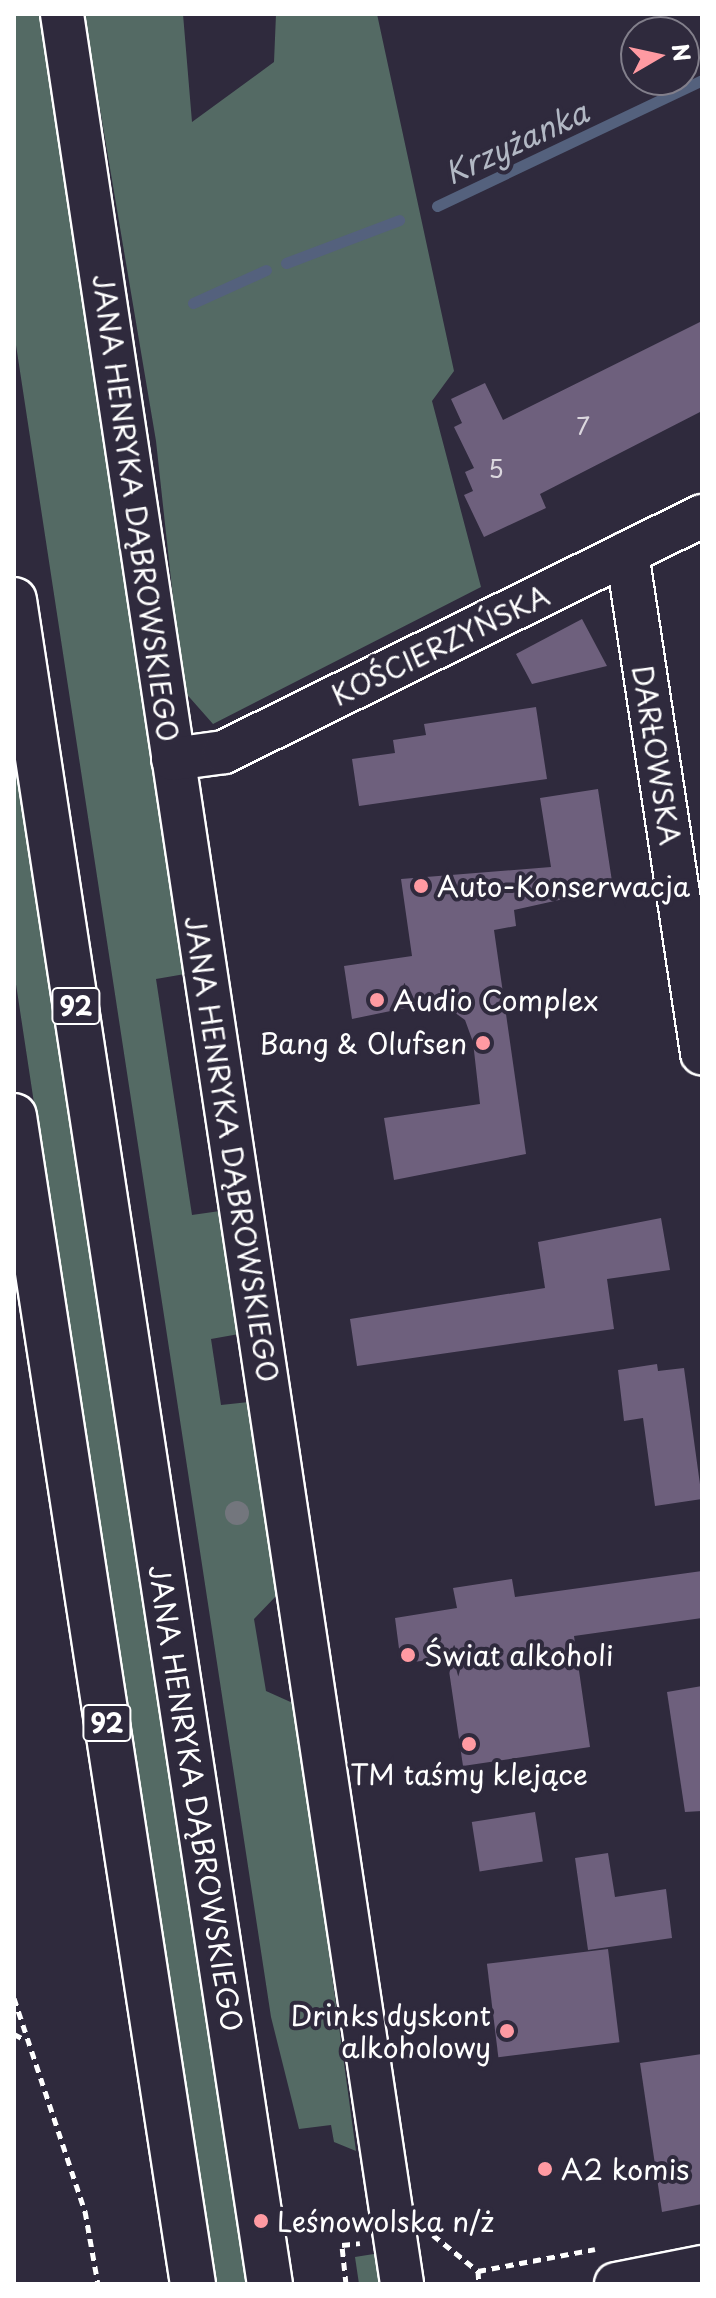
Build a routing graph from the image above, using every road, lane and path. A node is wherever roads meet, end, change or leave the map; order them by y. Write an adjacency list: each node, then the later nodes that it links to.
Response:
1 (62, 14): 5 (street, JANA HENRYKA DĄBROWSKIEGO)
2 (702, 516): 3 (street, KOŚCIERZYŃSKA)
3 (627, 553): 5 (street, KOŚCIERZYŃSKA); 6 (street, DARŁOWSKA)
4 (14, 600): 16 (main road, JANA HENRYKA DĄBROWSKIEGO / 92)
5 (173, 759): 17 (street, JANA HENRYKA DĄBROWSKIEGO)
6 (701, 1038)
7 (14, 1116): 15 (main road, 92)
8 (14, 1998): 10 (path)
9 (14, 2034): 10 (path)
10 (26, 2040): 14 (path)
11 (614, 2265): 12 (street); 13 (path)
12 (702, 2267)
13 (478, 2271)
14 (98, 2284)
15 (193, 2284)
16 (270, 2284)
17 (402, 2284)

